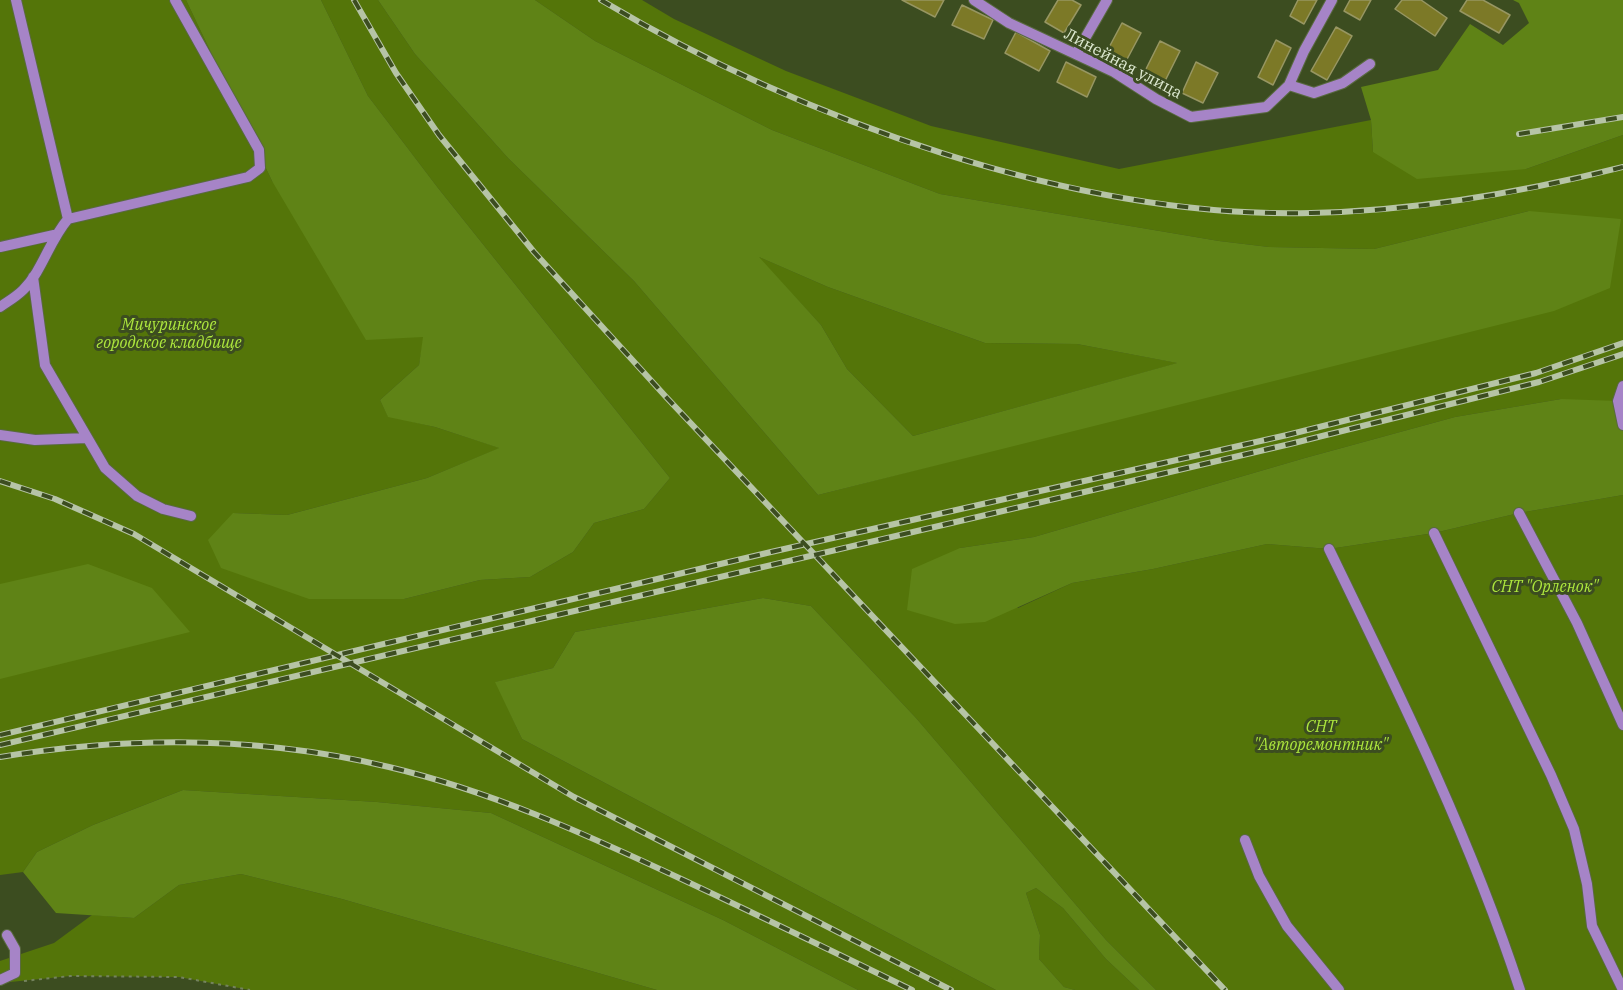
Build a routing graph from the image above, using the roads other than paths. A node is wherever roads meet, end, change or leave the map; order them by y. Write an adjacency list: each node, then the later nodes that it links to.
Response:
1 (16, 0): 9 (street)
2 (176, 0): 9 (street)
3 (974, 0): 6 (street, Линейная улица)
4 (1107, 0): 6 (street)
5 (1332, 0): 8 (street)
6 (1076, 54): 8 (street, Линейная улица)
7 (1370, 63): 8 (street)
8 (1289, 85)
9 (68, 219): 10 (street)
10 (54, 235): 11 (street); 12 (street)
11 (0, 247)
12 (33, 277): 13 (street); 17 (street)
13 (0, 307)
14 (1623, 386): 15 (street)
15 (1623, 425)
16 (0, 435): 17 (street)
17 (87, 438): 19 (street)
18 (1519, 513): 22 (street)
19 (191, 516)
20 (1434, 533): 28 (street)
21 (1329, 549): 27 (street)
22 (1623, 725)
23 (1245, 840): 26 (street)
24 (7, 935): 25 (street)
25 (0, 981)
26 (1339, 990)
27 (1520, 990)
28 (1623, 990)

